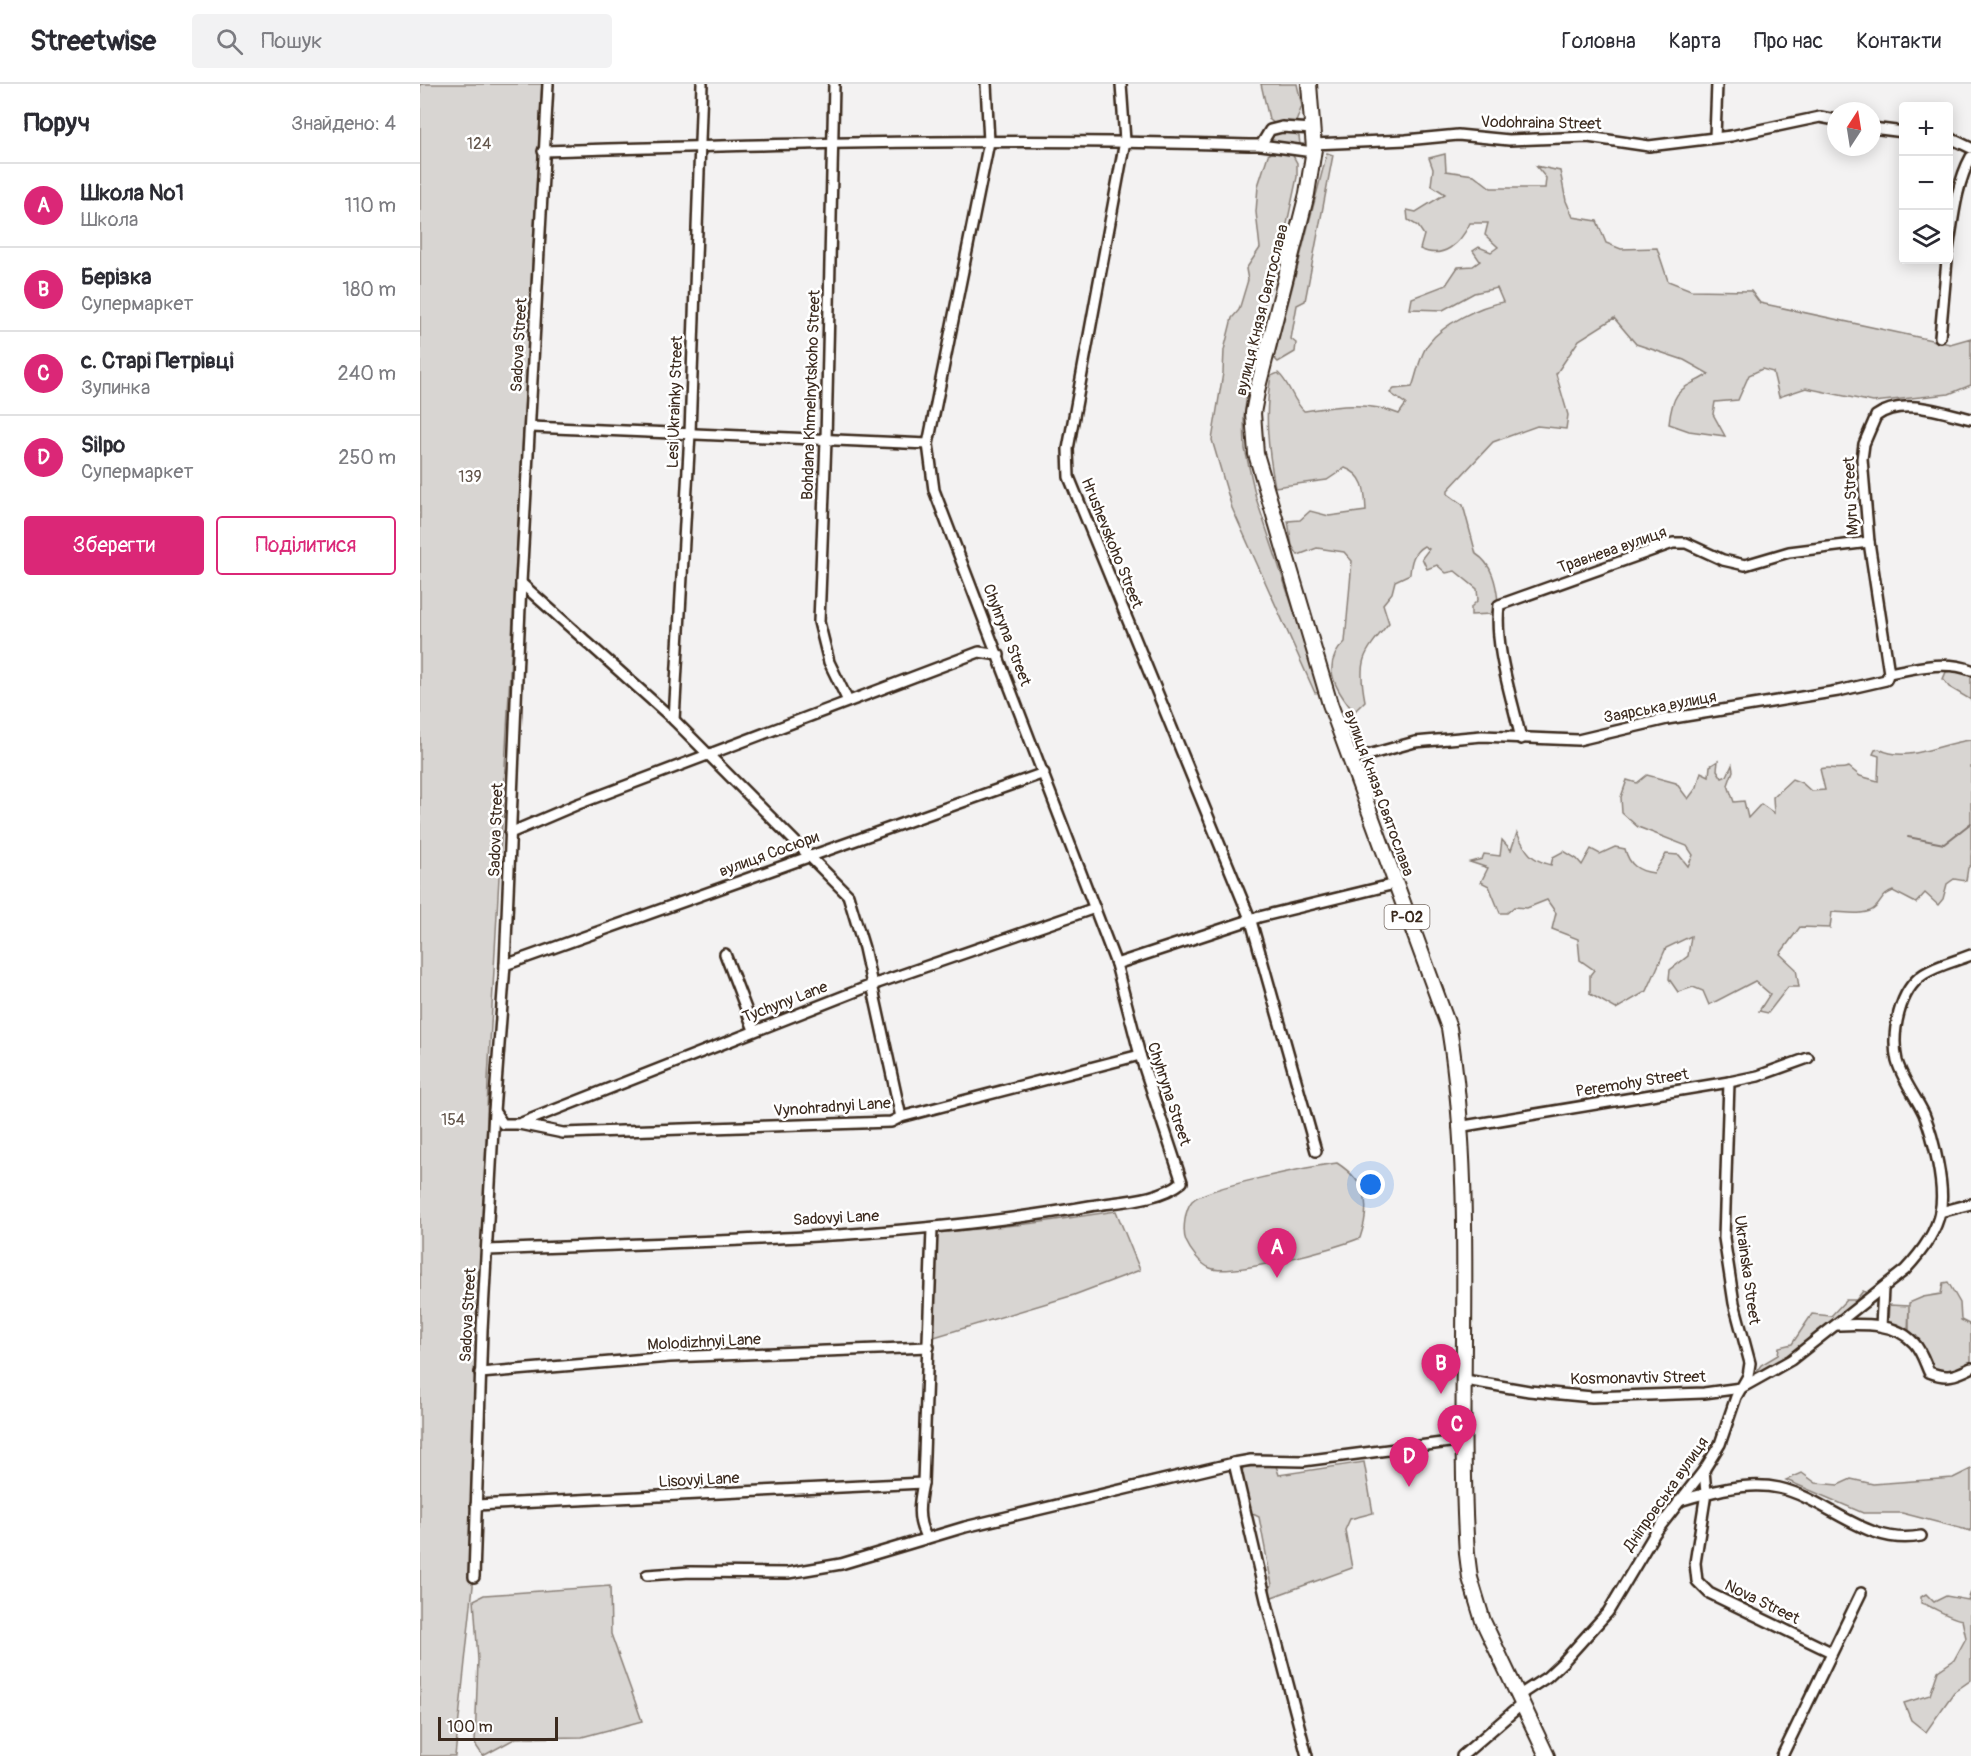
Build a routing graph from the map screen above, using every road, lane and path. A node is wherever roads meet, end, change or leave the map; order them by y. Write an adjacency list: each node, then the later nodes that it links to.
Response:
1 (548, 84): 21 (street, Sadova Street)
2 (702, 84): 17 (street, Lesi Ukrainky Street)
3 (834, 84): 15 (street, Bohdana Khmelnytskoho Street)
4 (986, 84): 16 (street, Chyhryna Street)
5 (1120, 84): 14 (street, Hrushevskoho Street)
6 (1309, 84): 9 (main road, вулиця Князя Святослава / Р-02)
7 (1717, 84): 12 (street)
8 (1827, 118): 12 (street, Vodohraina Street)
9 (1313, 129): 18 (street); 19 (main road, вулиця Князя Святослава / Р-02)
10 (1881, 129): 11 (street)
11 (1899, 131)
12 (1715, 137): 19 (street, Vodohraina Street)
13 (1953, 139): 20 (street)
14 (1125, 141): 16 (street, Vodohraina Street); 18 (street, Vodohraina Street); 46 (street, Hrushevskoho Street)
15 (833, 142): 16 (street, Vodohraina Street); 17 (street, Vodohraina Street); 29 (street, Bohdana Khmelnytskoho Street)
16 (989, 142): 30 (street, Chyhryna Street)
17 (700, 145): 21 (street, Vodohraina Street); 28 (street, Lesi Ukrainky Street)
18 (1261, 145): 19 (street, Vodohraina Street)
19 (1313, 148): 40 (main road, вулиця Князя Святослава / Р-02)
20 (1971, 148)
21 (543, 152): 27 (street, Sadova Street)
22 (1971, 157): 23 (street)
23 (1953, 218)
24 (1947, 264): 25 (street)
25 (1940, 337)
26 (1971, 419): 31 (street, Myru Street)
27 (531, 427): 28 (street); 32 (street, Sadova Street)
28 (690, 433): 29 (street); 37 (street, Lesi Ukrainky Street)
29 (826, 440): 30 (street); 36 (street, Bohdana Khmelnytskoho Street)
30 (928, 444): 33 (street, Chyhryna Street)
31 (1869, 542): 35 (street, Myru Street); 38 (street, Травнева вулиця)
32 (521, 583): 37 (street); 42 (street, Sadova Street)
33 (999, 655): 36 (street); 41 (street, Chyhryna Street)
34 (1971, 670): 35 (street, Заярська вулиця)
35 (1889, 673): 38 (street, Заярська вулиця)
36 (848, 701): 39 (street)
37 (674, 720): 39 (street)
38 (1521, 740): 40 (street, Заярська вулиця)
39 (710, 755): 42 (street); 43 (street)
40 (1350, 759): 44 (main road, вулиця Князя Святослава / Р-02)
41 (1044, 773): 43 (street, вулиця Сосюри); 45 (street, Chyhryna Street)
42 (510, 833): 50 (street, Sadova Street)
43 (809, 856): 50 (street, вулиця Сосюри); 51 (street)
44 (1395, 884): 46 (street); 59 (main road, вулиця Князя Святослава / Р-02)
45 (1095, 908): 49 (street, Chyhryna Street); 51 (street, Tychyny Lane)
46 (1251, 921): 49 (street); 60 (street, Hrushevskoho Street)
47 (725, 954): 52 (street)
48 (1971, 955): 63 (street)
49 (1116, 964): 53 (street, Chyhryna Street)
50 (506, 965): 56 (street, Sadova Street)
51 (872, 985): 52 (street, Tychyny Lane); 57 (street)
52 (754, 1030): 58 (street, Tychyny Lane)
53 (1140, 1055): 57 (street, Vynohradnyi Lane); 61 (street, Chyhryna Street)
54 (1808, 1058): 55 (street, Peremohy Street)
55 (1729, 1082): 59 (street, Peremohy Street); 73 (street, Ukrainska Street)
56 (494, 1111): 58 (street); 65 (street, Sadova Street)
57 (901, 1117): 58 (street, Vynohradnyi Lane)
58 (519, 1124)
59 (1458, 1127): 72 (main road, вулиця Князя Святослава / Р-02)
60 (1316, 1151)
61 (1182, 1182): 64 (street, Sadovyi Lane)
62 (1971, 1204): 63 (street)
63 (1940, 1212): 66 (street)
64 (932, 1228): 65 (street, Sadovyi Lane); 69 (street)
65 (487, 1250): 71 (street, Sadova Street)
66 (1883, 1288): 67 (street); 68 (street)
67 (1837, 1326): 68 (street); 73 (street)
68 (1881, 1326): 70 (street)
69 (929, 1347): 71 (street, Molodizhnyi Lane); 77 (street)
70 (1971, 1368)
71 (480, 1372): 80 (street, Sadova Street)
72 (1465, 1380): 73 (street, Kosmonavtiv Street); 74 (main road, вулиця Князя Святослава / Р-02)
73 (1741, 1388): 76 (street, Дніпровська вулиця)
74 (1465, 1440): 75 (street); 87 (main road, вулиця Князя Святослава / Р-02)
75 (1234, 1463): 82 (street); 88 (street)
76 (1704, 1470): 78 (street); 79 (street, Дніпровська вулиця)
77 (923, 1483): 80 (street, Lisovyi Lane); 82 (street)
78 (1706, 1493): 79 (street); 81 (street); 86 (street, Nova Street)
79 (1679, 1501): 87 (street, Дніпровська вулиця)
80 (476, 1505): 84 (street, Sadova Street)
81 (1921, 1536)
82 (927, 1538): 83 (street)
83 (647, 1575)
84 (474, 1578)
85 (1861, 1593): 86 (street)
86 (1831, 1652): 91 (street)
87 (1520, 1700): 89 (street, Дніпровська вулиця); 90 (main road, вулиця Князя Святослава / Р-02)
88 (1307, 1756)
89 (1462, 1756)
90 (1547, 1756)
91 (1782, 1756)

